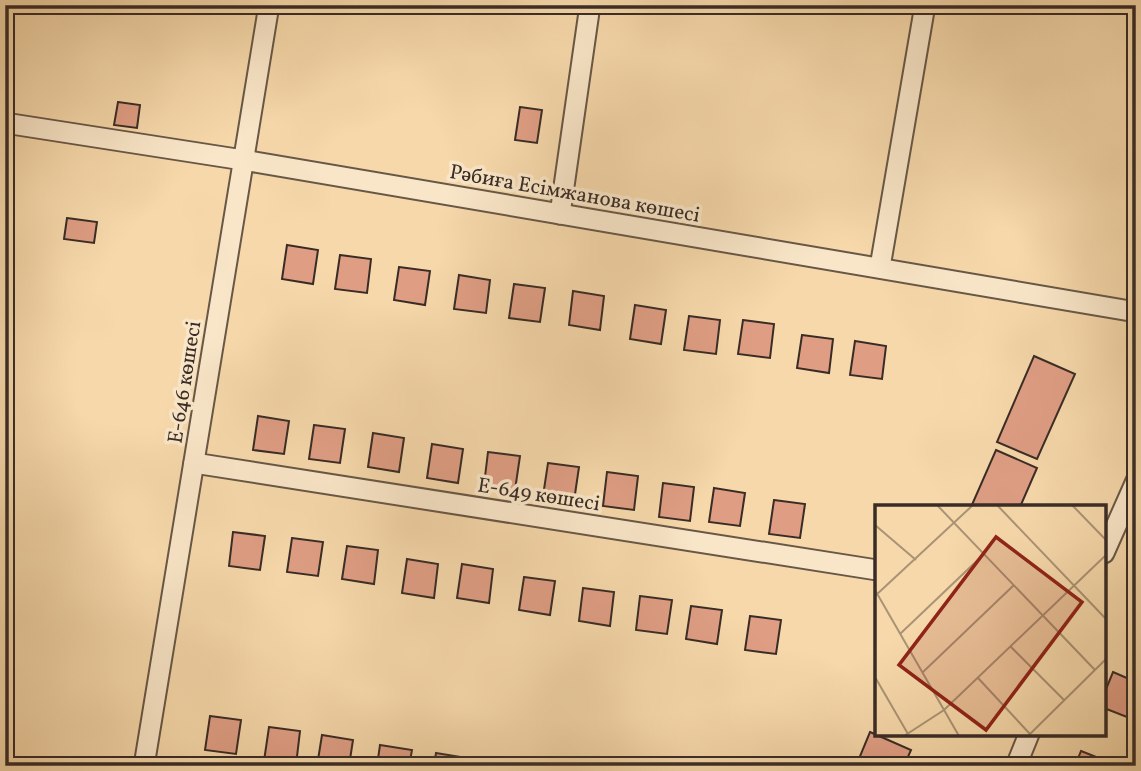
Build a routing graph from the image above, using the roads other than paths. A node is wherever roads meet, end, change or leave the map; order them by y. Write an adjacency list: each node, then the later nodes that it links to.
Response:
1 (269, 5): 5 (street, Е-646 көшесі)
2 (590, 5): 6 (street)
3 (925, 5): 7 (street)
4 (5, 122): 5 (street, Рәбиға Есімжанова көшесі)
5 (243, 160): 6 (street, Рәбиға Есімжанова көшесі); 9 (street, Е-646 көшесі)
6 (560, 214): 7 (street, Рәбиға Есімжанова көшесі)
7 (880, 267): 8 (street, Рәбиға Есімжанова көшесі)
8 (1136, 312)
9 (194, 463): 12 (street, Е-649 көшесі); 14 (street, Е-646 көшесі)
10 (1136, 481): 11 (street)
11 (1106, 548)
12 (875, 570)
13 (1028, 736): 15 (street)
14 (149, 765)
15 (1016, 766)

